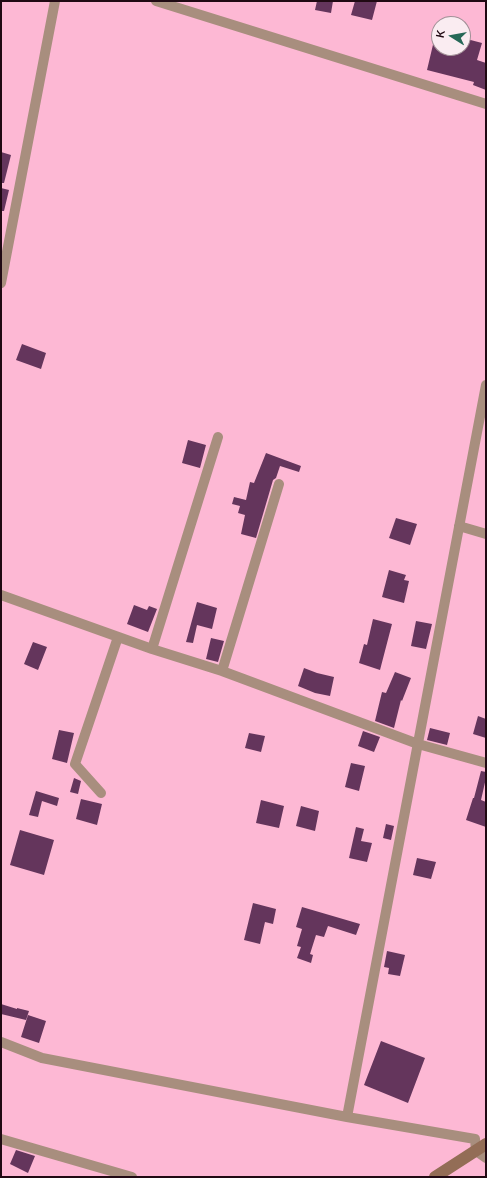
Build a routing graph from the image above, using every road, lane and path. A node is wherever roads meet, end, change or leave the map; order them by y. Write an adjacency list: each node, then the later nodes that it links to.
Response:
1 (55, 1): 4 (street)
2 (156, 1): 3 (street)
3 (486, 104)
4 (1, 282)
5 (486, 385): 8 (street)
6 (218, 437): 12 (street)
7 (279, 484): 13 (street)
8 (459, 526): 9 (street); 14 (street)
9 (486, 534)
10 (1, 595): 11 (street)
11 (118, 637): 12 (street); 16 (street)
12 (152, 649): 13 (street)
13 (222, 671): 14 (street)
14 (418, 744): 15 (street); 18 (street)
15 (486, 763)
16 (101, 793)
17 (1, 1042): 18 (street)
18 (347, 1117): 20 (street)
19 (1, 1140): 22 (street)
20 (481, 1147): 21 (street); 23 (street)
21 (486, 1158)
22 (132, 1177)
23 (435, 1177)

